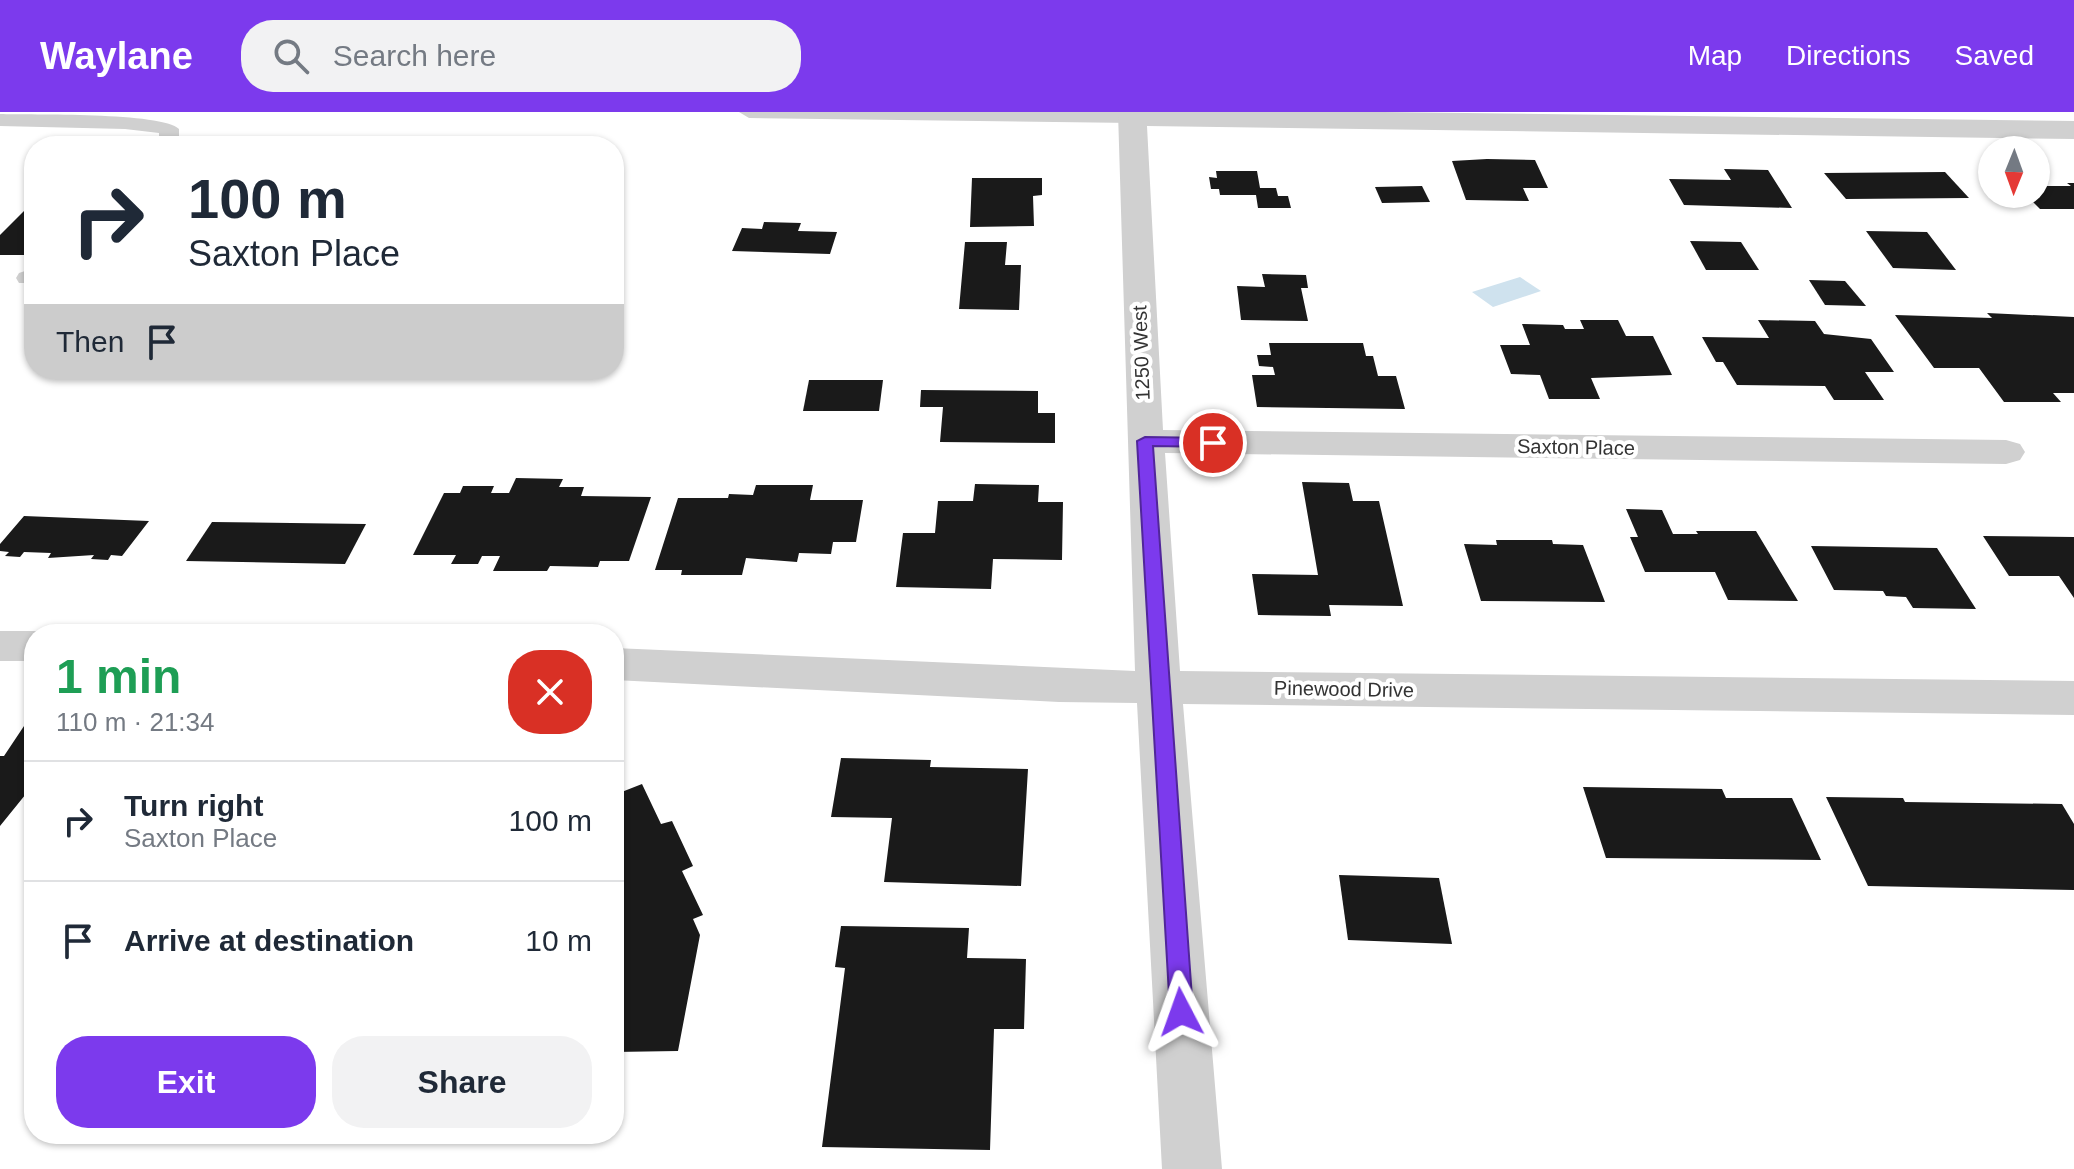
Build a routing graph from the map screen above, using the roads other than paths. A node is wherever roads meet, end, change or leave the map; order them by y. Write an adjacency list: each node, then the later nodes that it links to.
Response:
1 (749, 112): 2 (lane)
2 (1132, 114): 4 (street); 6 (street, 1250 West)
3 (0, 120): 5 (lane)
4 (2074, 130)
5 (163, 136)
6 (1145, 441): 7 (street, Saxton Place); 11 (street, 1250 West)
7 (2006, 452)
8 (0, 646): 9 (street)
9 (24, 646)
10 (624, 664): 11 (street, Pinewood Drive)
11 (1159, 687): 12 (street, Pinewood Drive); 13 (street, 1250 West)
12 (2074, 698)
13 (1192, 1169)

